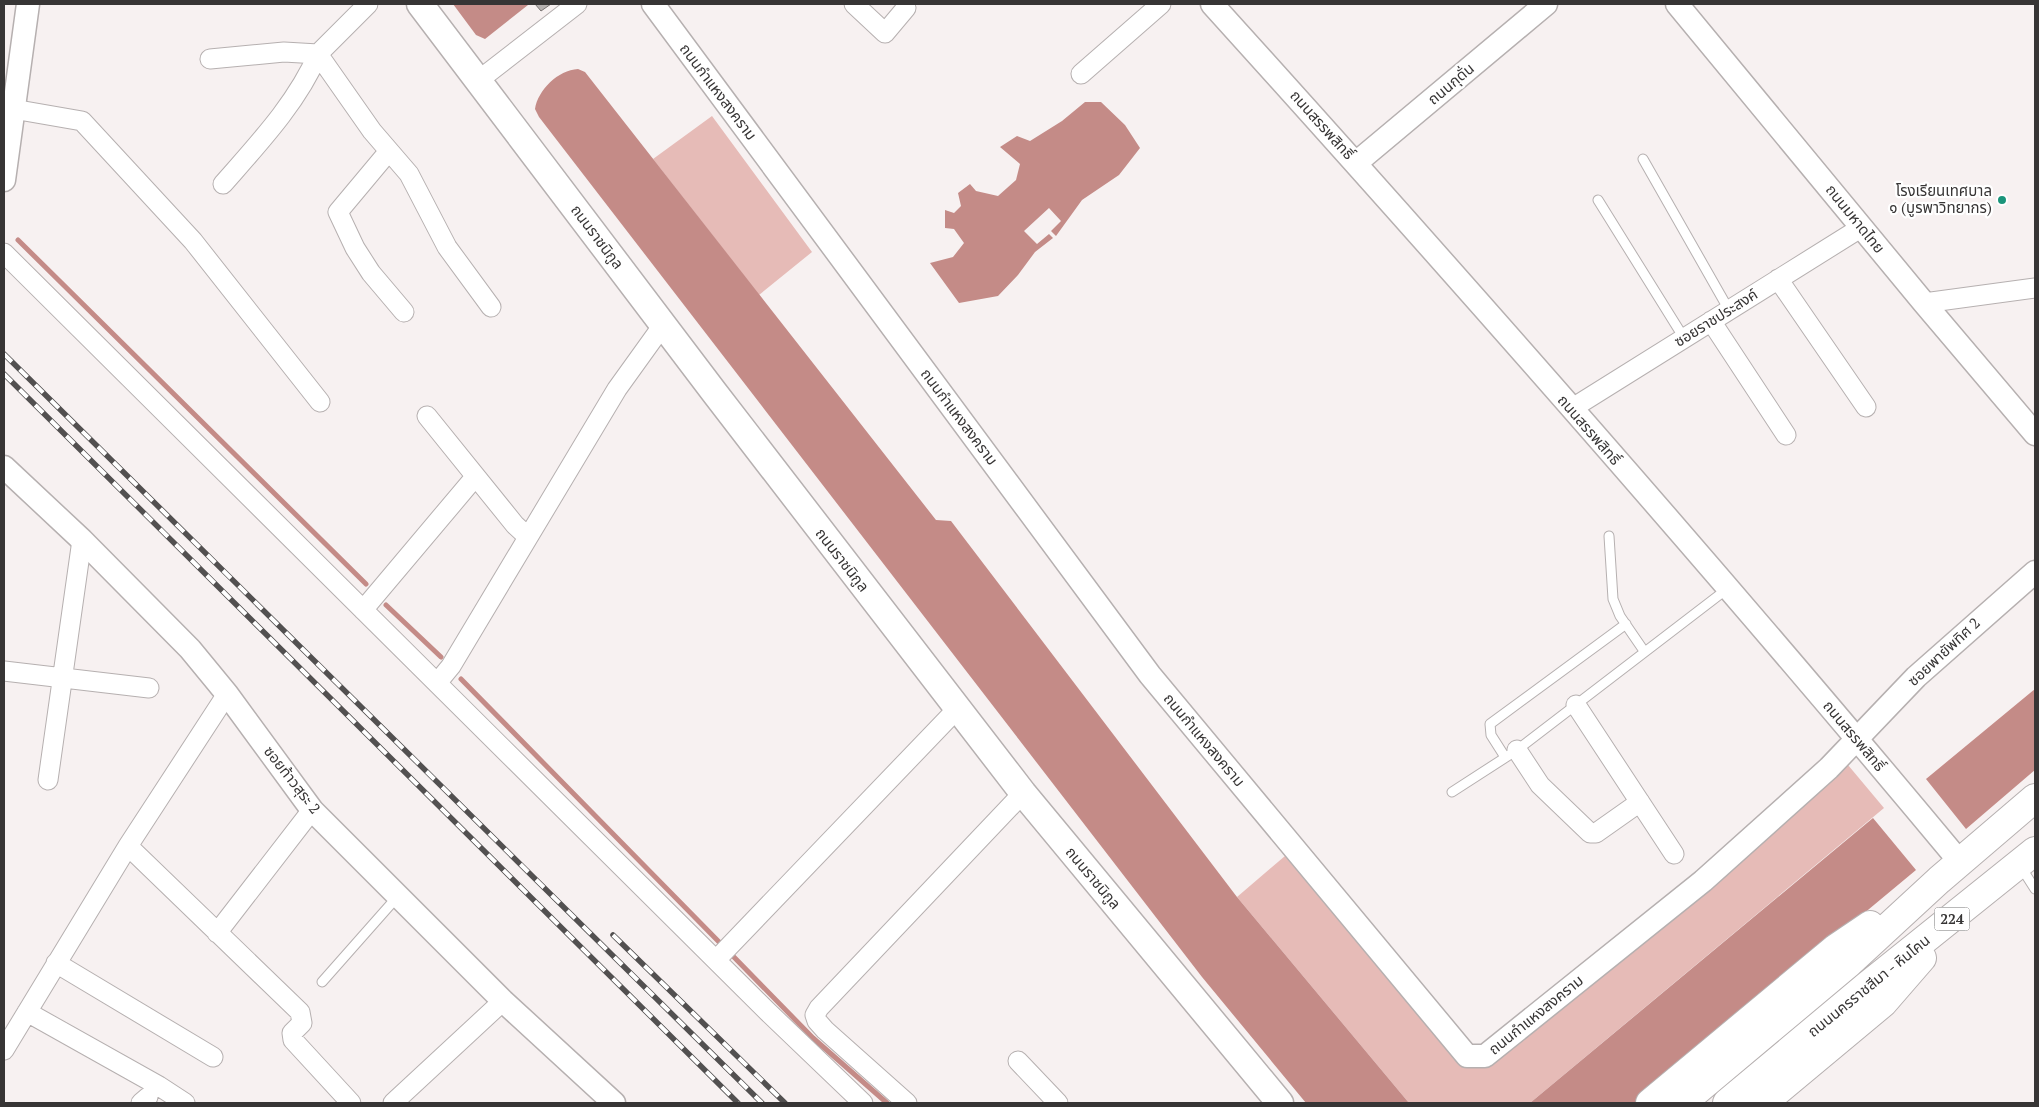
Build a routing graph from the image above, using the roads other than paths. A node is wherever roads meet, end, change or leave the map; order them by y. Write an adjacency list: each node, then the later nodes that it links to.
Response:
1 (28, 4): 16 (street)
2 (368, 4): 12 (street)
3 (420, 4): 15 (main road, ถนนราชนิกูล)
4 (578, 4): 15 (street)
5 (653, 4): 57 (street, ถนนกำแหงสงคราม)
6 (854, 4): 11 (street)
7 (1161, 4): 14 (street)
8 (1212, 4): 19 (street, ถนนสรรพสิทธิ์)
9 (1546, 4): 19 (street, ถนนกุดั่น)
10 (1676, 4): 23 (street, ถนนมหาดไทย)
11 (906, 8)
12 (318, 54): 13 (street); 17 (street); 21 (street)
13 (210, 59)
14 (1080, 74)
15 (479, 80): 32 (main road, ถนนราชนิกูล)
16 (13, 109): 20 (street); 34 (street)
17 (389, 151): 28 (street); 30 (street)
18 (1643, 159): 29 (lane)
19 (1356, 163): 36 (street, ถนนสรรพสิทธิ์)
20 (4, 180)
21 (223, 184)
22 (1598, 200): 33 (lane)
23 (1862, 227): 25 (street, ซอยราชประสงค์); 27 (street, ถนนมหาดไทย)
24 (4, 253): 47 (street)
25 (1778, 279): 29 (street, ซอยราชประสงค์); 35 (street)
26 (2035, 288): 27 (street)
27 (1924, 303): 38 (street, ถนนมหาดไทย)
28 (491, 307)
29 (1729, 310): 31 (street, ซอยราชประสงค์)
30 (404, 312)
31 (1711, 321): 33 (street, ซอยราชประสงค์); 39 (street)
32 (663, 325): 42 (street); 56 (main road, ถนนราชนิกูล)
33 (1684, 338): 36 (street, ซอยราชประสงค์)
34 (320, 402)
35 (1866, 407)
36 (1571, 409): 46 (street, ถนนสรรพสิทธิ์)
37 (427, 416): 41 (street)
38 (2035, 434)
39 (1786, 435)
40 (4, 467): 44 (street, ซอยท้าวสุระ 2)
41 (475, 477): 42 (street); 47 (street)
42 (528, 536): 52 (street)
43 (1609, 536): 48 (lane)
44 (82, 540): 51 (street); 54 (street, ซอยท้าวสุระ 2)
45 (2035, 572): 57 (street, ซอยพายัพทิศ 2)
46 (1727, 589): 49 (lane); 57 (street, ถนนสรรพสิทธิ์)
47 (363, 610): 52 (street)
48 (1626, 624): 49 (lane); 58 (lane)
49 (1644, 651): 55 (lane)
50 (4, 671): 51 (street)
51 (63, 678): 53 (street); 59 (street)
52 (437, 683): 74 (street)
53 (148, 688)
54 (228, 694): 64 (street, ซอยท้าวสุระ 2); 65 (street)
55 (1576, 705): 58 (lane); 63 (street)
56 (957, 709): 61 (main road, ถนนราชนิกูล); 74 (street)
57 (1856, 738): 68 (street, ถนนสรรพสิทธิ์)
58 (1511, 754): 60 (lane); 63 (street)
59 (48, 780)
60 (1452, 792)
61 (1023, 793): 87 (street); 89 (main road, ถนนราชนิกูล)
62 (2035, 798): 68 (main road)
63 (1640, 802): 66 (street)
64 (312, 810): 71 (street, ซอยท้าวสุระ 2); 73 (street)
65 (128, 846): 73 (street); 75 (street)
66 (1674, 854)
67 (2027, 858): 70 (lane); 72 (main road, ถนนนครราชสีมา - หินโคน / 224)
68 (1960, 862): 69 (main road)
69 (1939, 880): 90 (main road); 91 (main road)
70 (2035, 889)
71 (399, 896): 76 (lane); 77 (street, ซอยท้าวสุระ 2)
72 (1966, 908): 92 (main road, ถนนนครราชสีมา - หินโคน / 224); 93 (main road)
73 (217, 933): 83 (street)
74 (722, 954): 86 (street)
75 (56, 963): 78 (street); 80 (street)
76 (322, 982)
77 (503, 1001): 84 (street); 85 (street, ซอยท้าวสุระ 2)
78 (27, 1012): 79 (street); 82 (street)
79 (4, 1050)
80 (213, 1057)
81 (1018, 1061): 88 (street)
82 (185, 1103)
83 (351, 1103)
84 (393, 1103)
85 (614, 1103)
86 (863, 1103)
87 (907, 1103)
88 (1058, 1103)
89 (1280, 1103)
90 (1650, 1103)
91 (1682, 1103)
92 (1727, 1103)
93 (1763, 1103)

